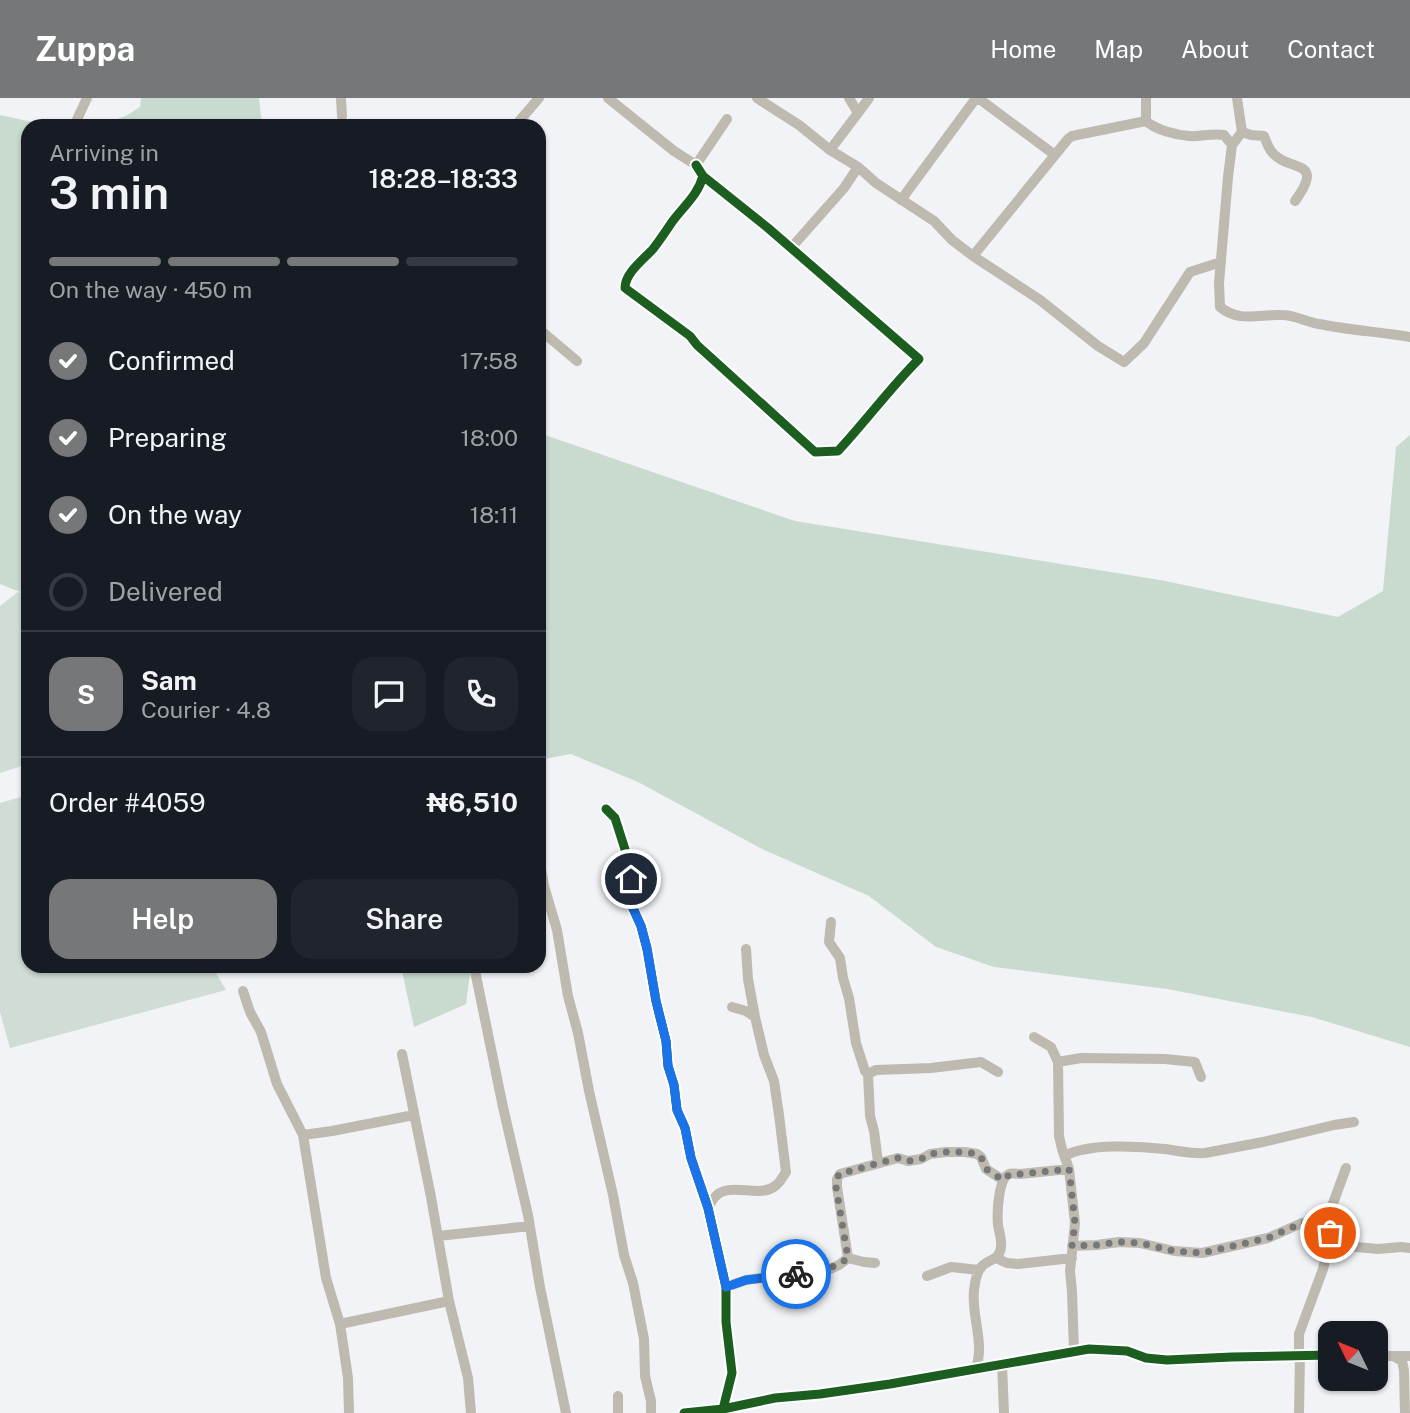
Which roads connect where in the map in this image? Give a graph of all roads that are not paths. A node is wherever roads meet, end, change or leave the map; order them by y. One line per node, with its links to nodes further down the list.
1 (87, 98): 13 (street)
2 (341, 98): 12 (street)
3 (539, 98): 14 (street)
4 (608, 98): 23 (street)
5 (757, 98): 17 (street)
6 (849, 98): 11 (street)
7 (869, 98): 11 (street)
8 (977, 98): 22 (street); 26 (street)
9 (1146, 98): 16 (street)
10 (1237, 98): 19 (street)
11 (858, 113): 21 (street)
12 (342, 116)
13 (77, 119)
14 (521, 119)
15 (727, 119): 23 (street)
16 (1146, 121): 20 (street); 22 (street)
17 (799, 125): 18 (street); 21 (street)
18 (783, 128)
19 (1242, 132): 20 (street); 27 (street)
20 (1232, 145): 30 (street)
21 (830, 150): 24 (street)
22 (1055, 155): 29 (street)
23 (696, 164): 25 (street)
24 (858, 167): 26 (street); 28 (street)
25 (703, 176): 28 (street); 28 (street)
26 (901, 200): 29 (street)
27 (1295, 201)
28 (792, 248)
29 (973, 256): 30 (street)
30 (1221, 262): 32 (street)
31 (546, 335): 33 (street)
32 (1410, 337)
33 (577, 361)
34 (606, 808): 56 (street)
35 (546, 893): 85 (street)
36 (831, 922): 46 (street)
37 (746, 949): 41 (street)
38 (475, 973): 58 (street)
39 (243, 991): 50 (street)
40 (732, 1007): 41 (street)
41 (755, 1017): 56 (street)
42 (1034, 1037): 44 (street)
43 (402, 1054): 48 (street)
44 (1058, 1062): 47 (street); 51 (street)
45 (998, 1072): 46 (street)
46 (868, 1074): 52 (street)
47 (1201, 1077)
48 (414, 1115): 50 (street); 59 (street)
49 (1354, 1122): 51 (street)
50 (303, 1135): 71 (street)
51 (1065, 1156): 54 (street)
52 (878, 1162): 55 (street); 63 (street)
53 (1346, 1168): 57 (street)
54 (1069, 1169): 55 (street); 60 (street)
55 (1003, 1180): 64 (street)
56 (708, 1208): 69 (street)
57 (1331, 1222): 60 (street); 62 (street)
58 (530, 1226): 59 (street); 83 (street)
59 (438, 1236): 70 (street)
60 (1072, 1246): 65 (street)
61 (1408, 1246): 62 (street)
62 (1328, 1248): 74 (street)
63 (848, 1258): 66 (street); 69 (street)
64 (996, 1258): 65 (street); 67 (street)
65 (1072, 1258): 72 (street)
66 (875, 1263)
67 (979, 1270): 68 (street); 78 (street)
68 (927, 1276)
69 (726, 1287): 80 (street)
70 (449, 1301): 71 (street); 82 (street)
71 (340, 1324): 81 (street)
72 (1074, 1351): 74 (street); 77 (street)
73 (1318, 1355): 74 (street)
74 (1300, 1356): 88 (street)
75 (1388, 1356): 76 (street)
76 (1408, 1362): 89 (street)
77 (1002, 1364): 78 (street); 87 (street)
78 (975, 1370): 80 (street)
79 (618, 1396): 84 (street)
80 (723, 1409): 86 (street)
81 (349, 1413)
82 (471, 1413)
83 (566, 1413)
84 (618, 1413)
85 (651, 1413)
86 (684, 1413)
87 (1004, 1413)
88 (1299, 1413)
89 (1405, 1413)

